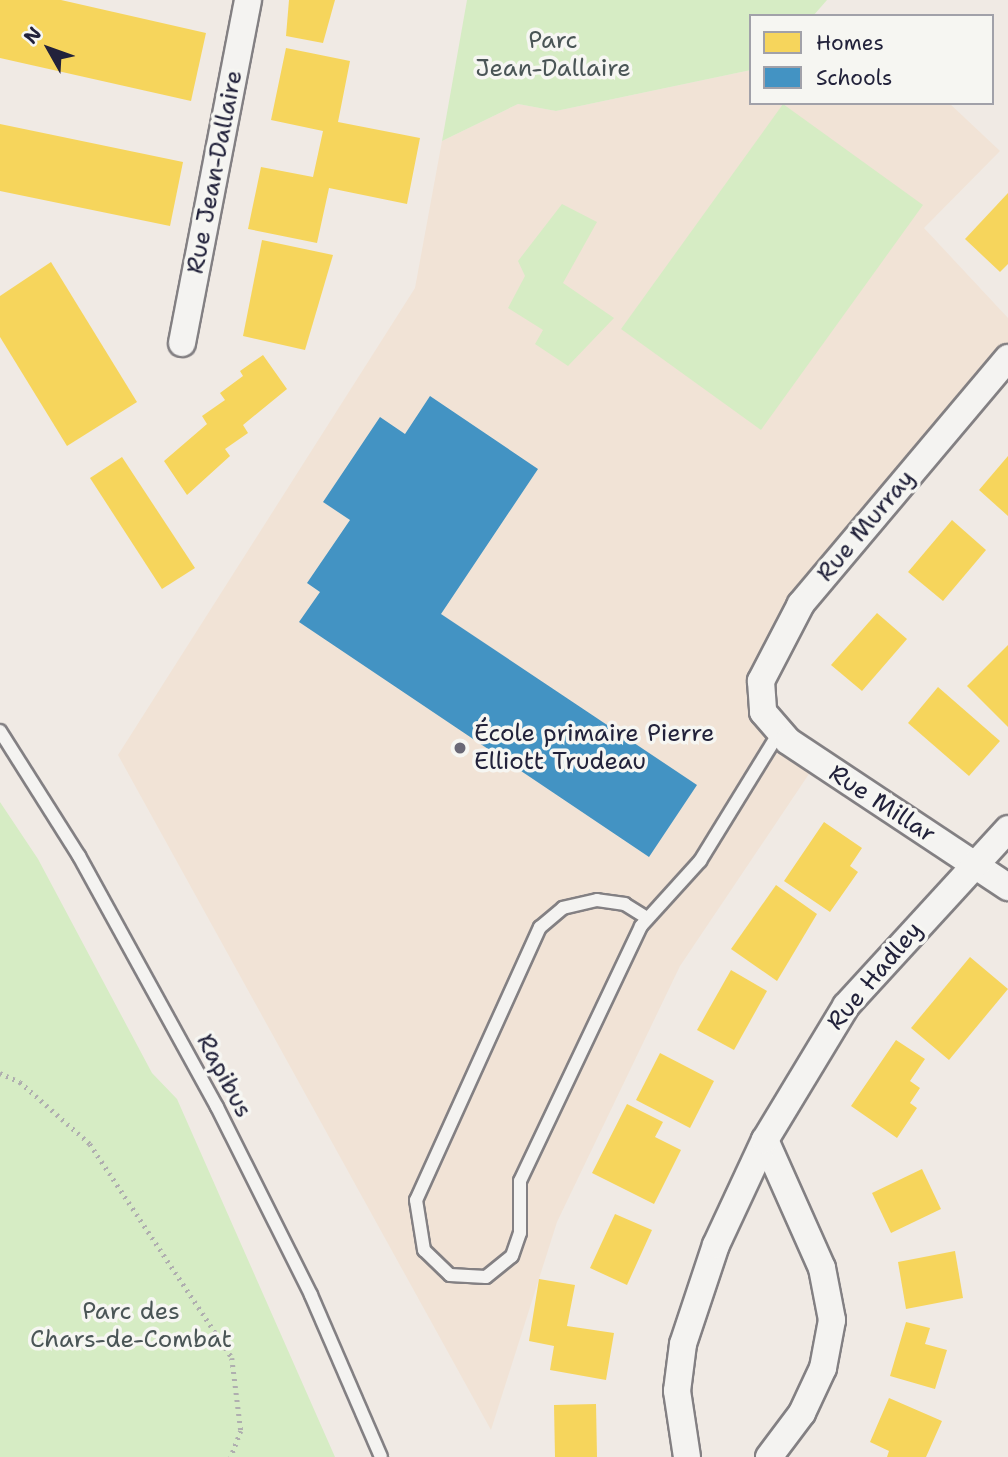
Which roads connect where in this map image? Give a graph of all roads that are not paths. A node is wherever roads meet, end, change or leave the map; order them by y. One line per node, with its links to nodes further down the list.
1 (248, 0): 2 (street, Rue Jean-Dallaire)
2 (183, 343)
3 (1008, 358): 4 (street, Rue Murray)
4 (771, 721): 7 (street, Rue Millar); 9 (lane)
5 (0, 731): 11 (lane, Rapibus)
6 (1008, 829): 7 (street, Rue Hadley)
7 (972, 864): 8 (street, Rue Millar); 10 (street, Rue Hadley)
8 (1008, 887)
9 (647, 918): 9 (lane)
10 (765, 1140): 12 (street, Rue Hadley); 13 (street)
11 (381, 1457)
12 (687, 1457)
13 (769, 1457)

